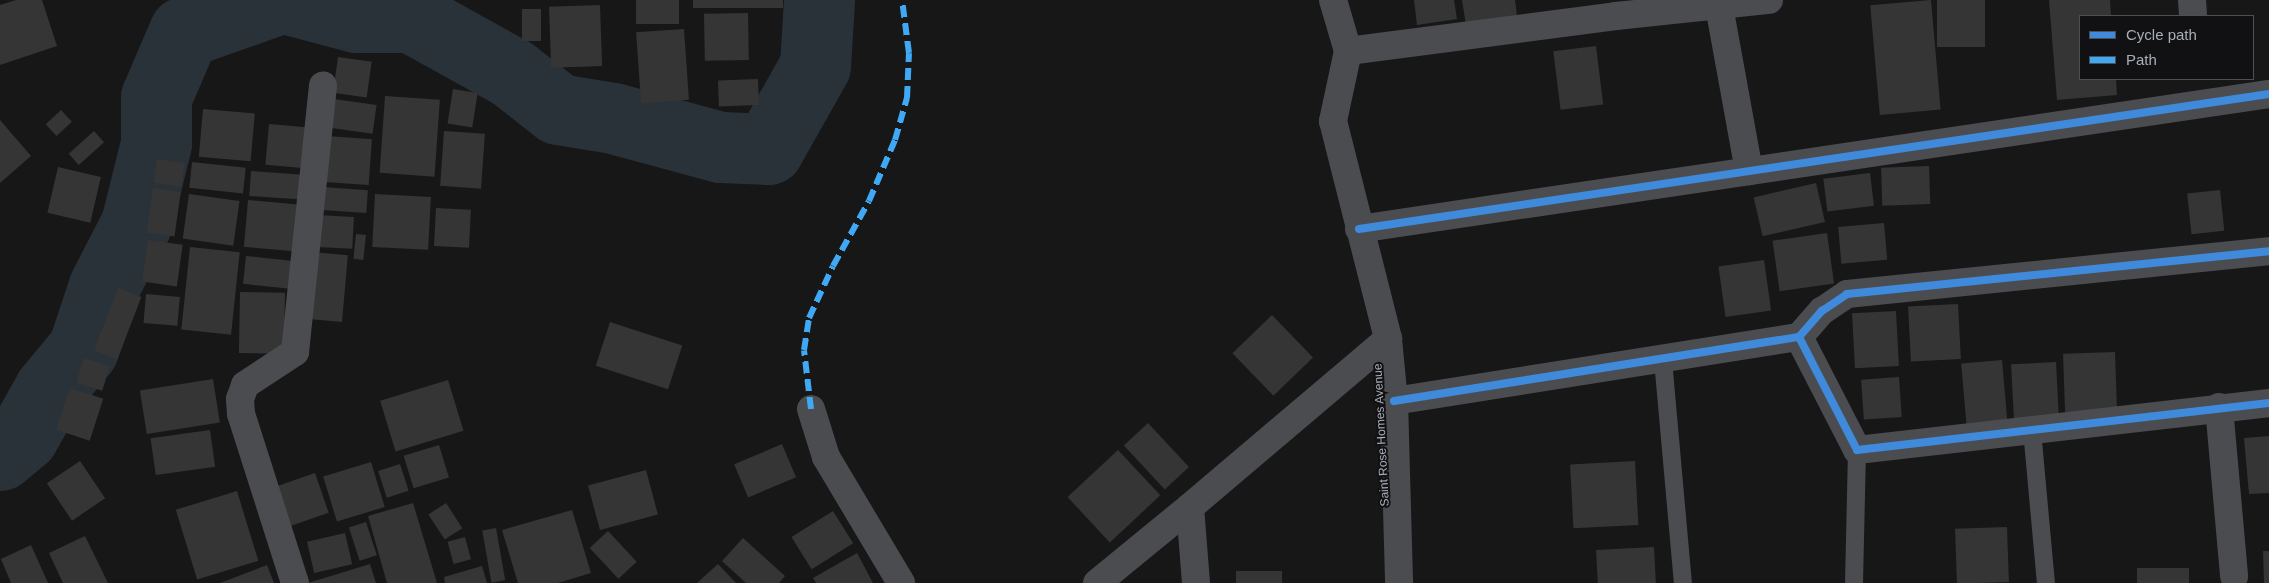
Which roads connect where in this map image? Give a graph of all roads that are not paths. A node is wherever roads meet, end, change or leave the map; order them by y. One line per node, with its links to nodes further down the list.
1 (1333, 0): 7 (street, Saint Rose Homes Avenue)
2 (1769, 0): 4 (street)
3 (2192, 0): 6 (street)
4 (1718, 6): 5 (street); 11 (street)
5 (1614, 8): 7 (street)
6 (2193, 15)
7 (1348, 51): 12 (street, Saint Rose Homes Avenue)
8 (323, 85): 25 (street)
9 (2200, 91): 10 (street); 11 (street)
10 (2269, 94)
11 (1749, 171): 12 (street)
12 (1359, 229): 15 (street, Saint Rose Homes Avenue)
13 (2269, 251): 14 (street)
14 (1799, 337): 16 (street); 22 (street)
15 (1388, 339): 17 (street, Saint Rose Homes Avenue); 23 (street)
16 (1663, 360): 17 (street); 30 (lane)
17 (1394, 401): 29 (street, Saint Rose Homes Avenue)
18 (2269, 403): 19 (street)
19 (2219, 407): 21 (street); 24 (street)
20 (811, 409): 26 (street)
21 (2032, 430): 22 (street); 32 (lane)
22 (1858, 450): 31 (lane)
23 (1190, 507): 27 (street); 28 (street)
24 (2234, 576)
25 (295, 583)
26 (901, 583)
27 (1097, 583)
28 (1196, 583)
29 (1399, 583)
30 (1683, 583)
31 (1854, 583)
32 (2046, 583)

